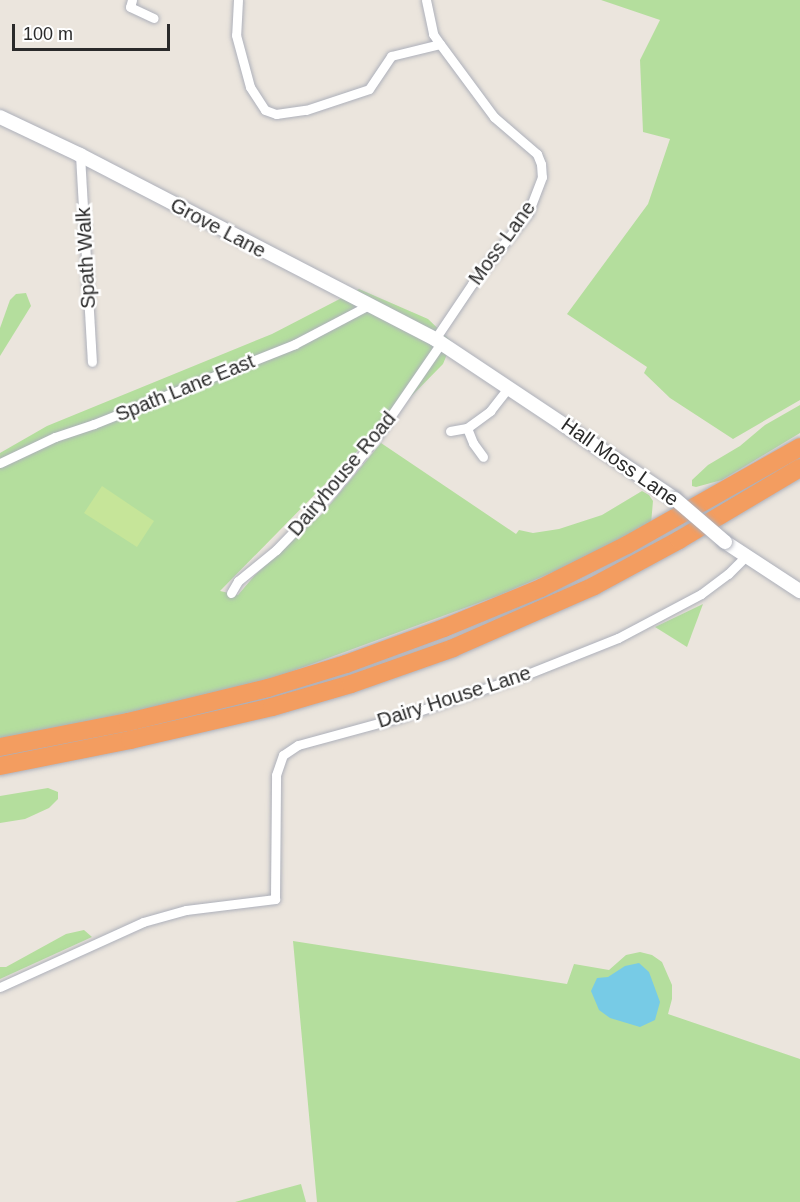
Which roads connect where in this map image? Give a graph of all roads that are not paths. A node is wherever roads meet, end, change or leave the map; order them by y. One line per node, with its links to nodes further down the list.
1 (132, 0): 4 (street)
2 (238, 0): 5 (street)
3 (426, 0): 5 (street, Moss Lane)
4 (154, 18)
5 (440, 44): 9 (street, Moss Lane)
6 (0, 117): 7 (street, Grove Lane)
7 (80, 155): 8 (street, Grove Lane); 10 (street, Spath Walk)
8 (367, 306): 9 (street, Grove Lane); 16 (street, Spath Lane East)
9 (438, 341): 11 (street, Hall Moss Lane); 20 (street, Dairyhouse Road)
10 (92, 362)
11 (508, 388): 12 (street); 18 (street, Hall Moss Lane, bridge)
12 (467, 428): 13 (street); 15 (street)
13 (450, 431)
14 (800, 447): 21 (highway)
15 (483, 457)
16 (0, 464)
17 (800, 468): 22 (highway)
18 (745, 557): 19 (street, Hall Moss Lane); 23 (street, Dairy House Lane)
19 (800, 591)
20 (231, 593)
21 (0, 747)
22 (0, 766)
23 (0, 987)

